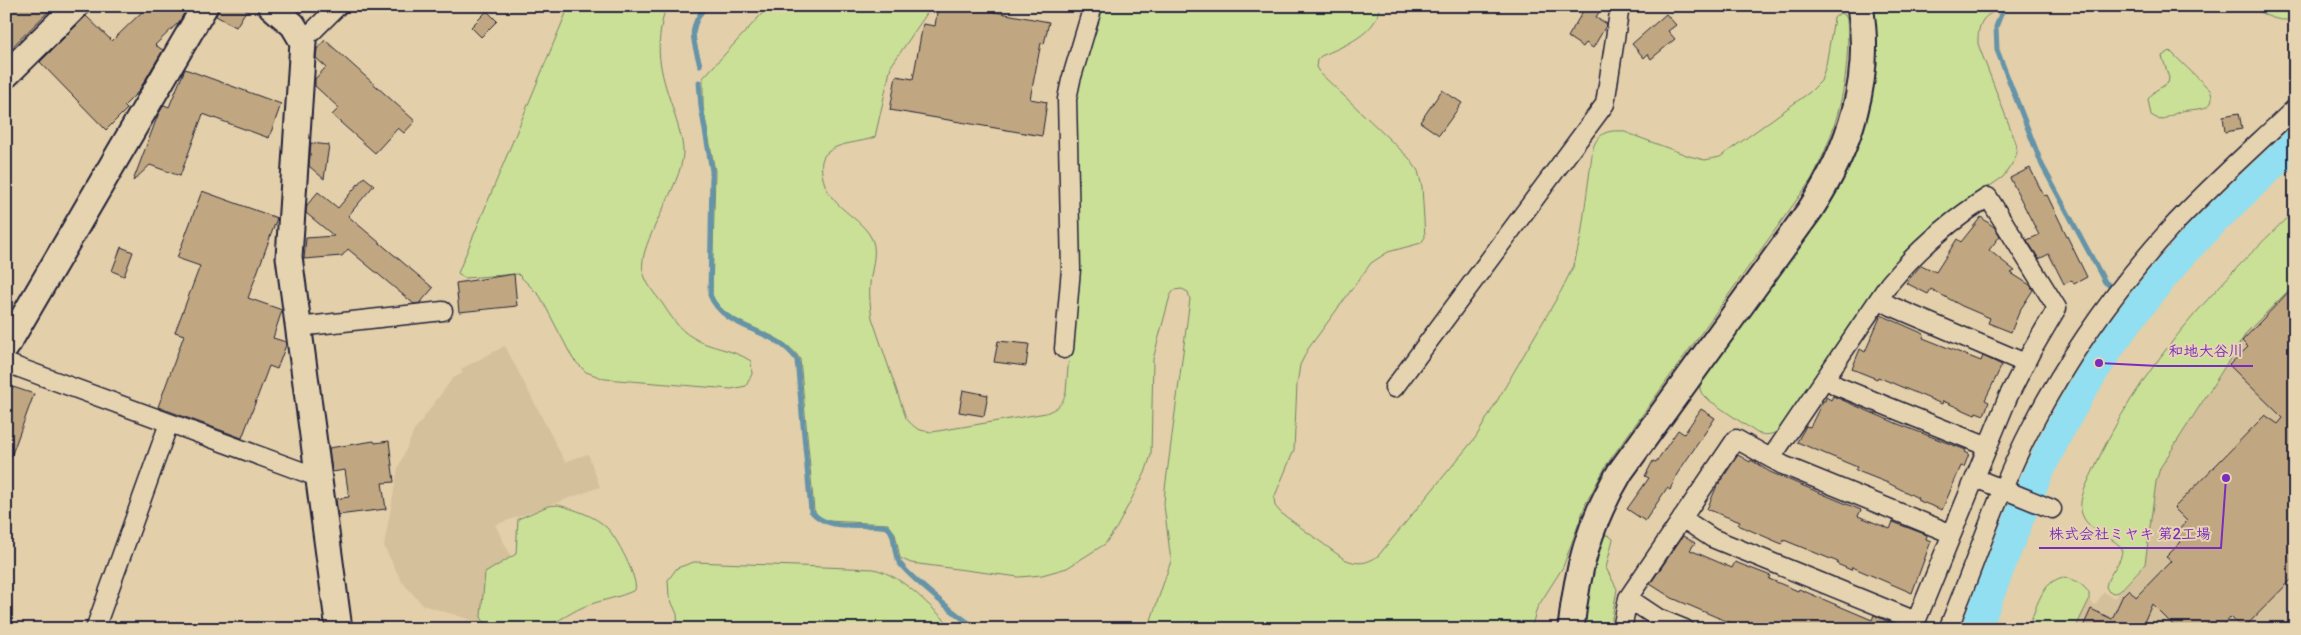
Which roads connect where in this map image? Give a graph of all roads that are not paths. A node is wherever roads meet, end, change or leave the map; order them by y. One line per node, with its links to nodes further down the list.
1 (76, 6): 9 (street)
2 (205, 6): 14 (street)
3 (271, 6): 8 (street)
4 (338, 6): 8 (street)
5 (1093, 6): 15 (street)
6 (1620, 6): 19 (street)
7 (1860, 6): 33 (street)
8 (301, 37): 13 (street)
9 (6, 75)
10 (2295, 108): 25 (street)
11 (1879, 299): 17 (street); 17 (street); 18 (street)
12 (443, 311): 13 (street)
13 (298, 327): 23 (street)
14 (6, 348)
15 (1064, 349)
16 (6, 363): 20 (street)
17 (2025, 363): 21 (street)
18 (1825, 378): 21 (street); 22 (street)
19 (1394, 388)
20 (169, 423): 23 (street); 31 (street)
21 (1988, 447): 24 (street)
22 (1771, 458): 27 (street); 28 (street)
23 (318, 473): 32 (street)
24 (1975, 478): 25 (street); 28 (street)
25 (2005, 490): 26 (street); 36 (street)
26 (2050, 508)
27 (1682, 518): 29 (street); 30 (street)
28 (1952, 534): 30 (street)
29 (1628, 598): 34 (street); 35 (street)
30 (1914, 625)
31 (95, 629)
32 (339, 629)
33 (1571, 629)
34 (1622, 629)
35 (1685, 629)
36 (1948, 629)

